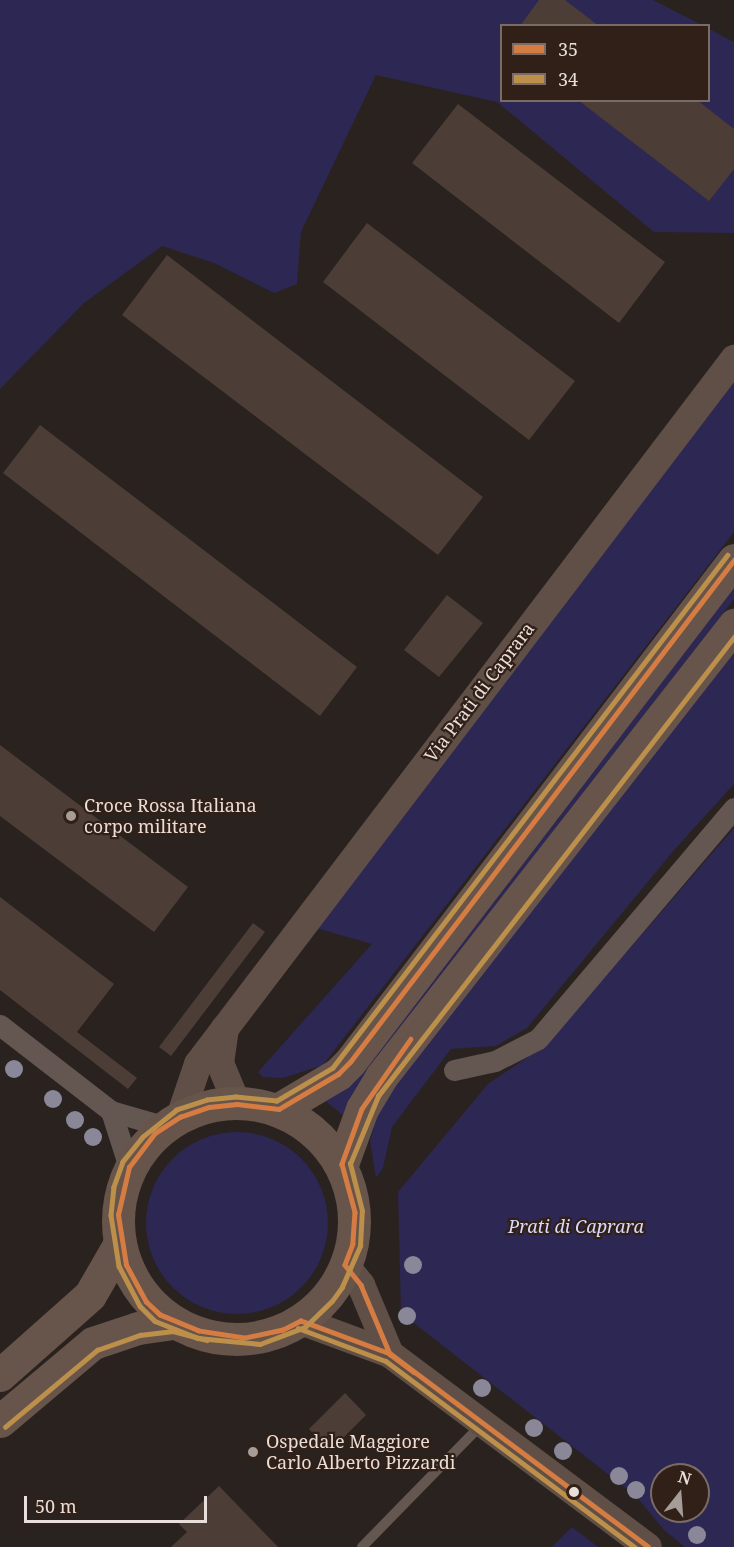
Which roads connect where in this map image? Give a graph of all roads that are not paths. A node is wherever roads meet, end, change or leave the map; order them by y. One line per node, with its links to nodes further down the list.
1 (734, 359): 6 (street, Via Prati di Caprara)
2 (734, 560): 9 (main road)
3 (734, 626): 12 (main road)
4 (734, 808): 7 (street)
5 (0, 1026): 10 (street)
6 (226, 1026): 8 (street, Via Prati di Caprara); 11 (street, Via Prati di Caprara)
7 (454, 1070)
8 (237, 1104): 9 (main road); 11 (main road)
9 (279, 1109): 12 (main road)
10 (111, 1111): 11 (street); 13 (street)
11 (173, 1122): 13 (main road)
12 (342, 1164): 15 (main road)
13 (129, 1167): 14 (main road)
14 (120, 1244): 17 (main road); 19 (main road)
15 (345, 1265): 16 (main road); 18 (street)
16 (301, 1321): 17 (main road); 18 (street)
17 (174, 1323): 20 (main road)
18 (390, 1354): 21 (street)
19 (0, 1375)
20 (0, 1421)
21 (483, 1423): 22 (lane); 23 (street)
22 (362, 1547)
23 (648, 1547)

